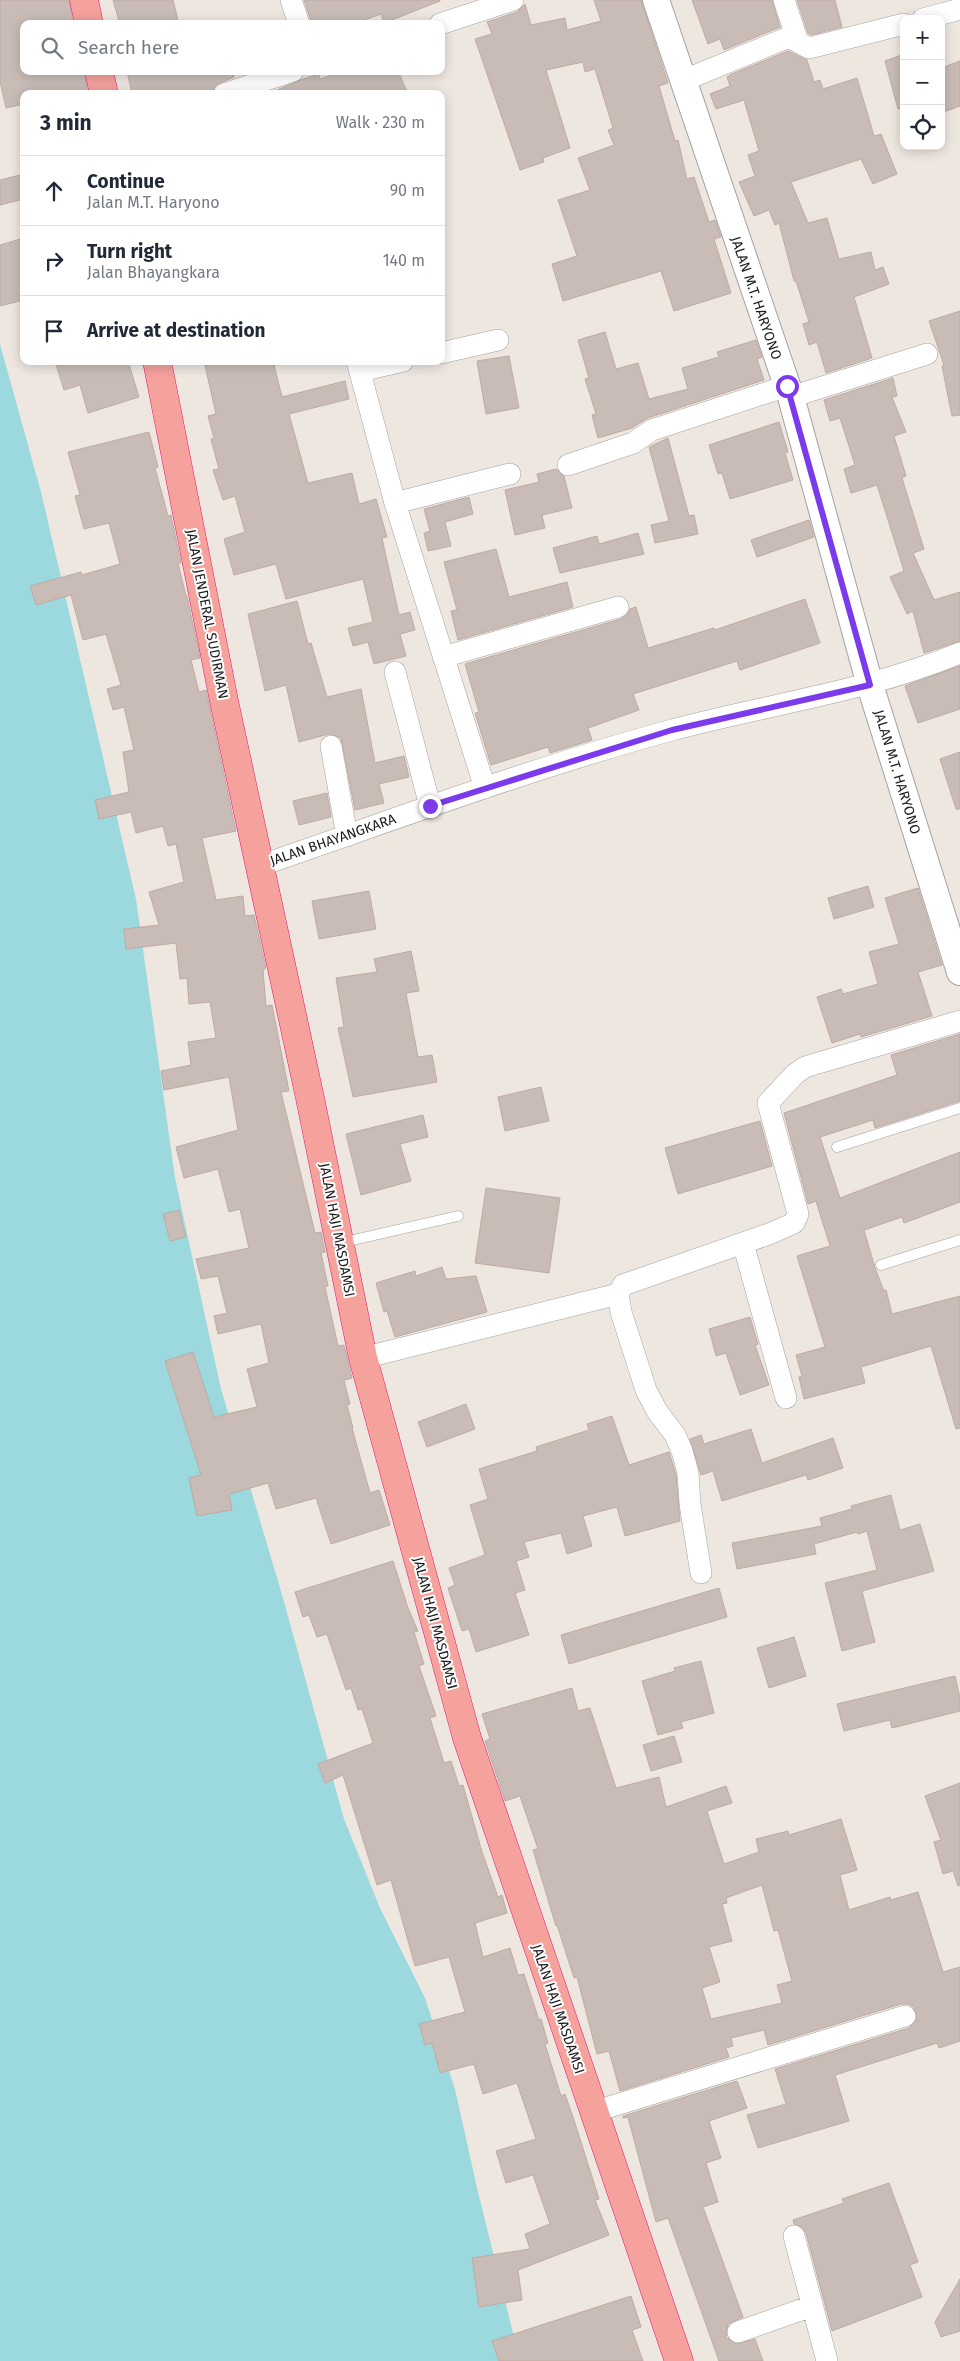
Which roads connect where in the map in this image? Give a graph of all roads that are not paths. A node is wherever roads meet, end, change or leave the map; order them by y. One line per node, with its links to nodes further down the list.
1 (84, 0): 8 (highway)
2 (291, 0): 9 (street)
3 (513, 0): 10 (street)
4 (656, 0): 15 (street, JALAN M.T. HARYONO)
5 (784, 0): 12 (street)
6 (960, 9): 7 (street)
7 (938, 15)
8 (88, 20)
9 (298, 20)
10 (445, 22)
11 (900, 25): 12 (street)
12 (798, 42): 15 (street)
13 (100, 75): 16 (highway)
14 (281, 75): 17 (street)
15 (682, 80): 23 (street, JALAN M.T. HARYONO)
16 (103, 90)
17 (236, 90)
18 (498, 340): 19 (street)
19 (445, 352)
20 (927, 354): 23 (street)
21 (158, 365): 36 (highway, JALAN JENDERAL SUDIRMAN)
22 (358, 366): 26 (street)
23 (789, 392): 24 (street); 31 (street, JALAN M.T. HARYONO)
24 (568, 465)
25 (510, 474): 26 (street)
26 (395, 503): 29 (street)
27 (618, 607): 29 (street)
28 (960, 653): 31 (street, JALAN BHAYANGKARA)
29 (443, 657): 33 (street)
30 (395, 672): 34 (street)
31 (870, 685): 33 (street, JALAN BHAYANGKARA); 37 (street, JALAN M.T. HARYONO)
32 (331, 746): 35 (street)
33 (484, 788): 34 (street, JALAN BHAYANGKARA)
34 (430, 806): 35 (street, JALAN BHAYANGKARA)
35 (347, 836): 36 (street, JALAN BHAYANGKARA)
36 (259, 866): 43 (highway, JALAN HAJI MASDAMSI)
37 (960, 970)
38 (960, 1021): 44 (street)
39 (960, 1108): 40 (lane)
40 (837, 1147)
41 (458, 1216): 43 (lane)
42 (960, 1240): 45 (lane)
43 (339, 1243): 47 (highway, JALAN HAJI MASDAMSI)
44 (743, 1243): 46 (street); 48 (street)
45 (881, 1265)
46 (618, 1294): 47 (street); 49 (street)
47 (363, 1358): 51 (highway, JALAN HAJI MASDAMSI)
48 (786, 1398)
49 (701, 1573)
50 (904, 2016): 51 (street)
51 (593, 2112): 55 (highway, JALAN HAJI MASDAMSI)
52 (794, 2236): 53 (street)
53 (812, 2306): 54 (street); 56 (street)
54 (738, 2332)
55 (678, 2361)
56 (827, 2361)

